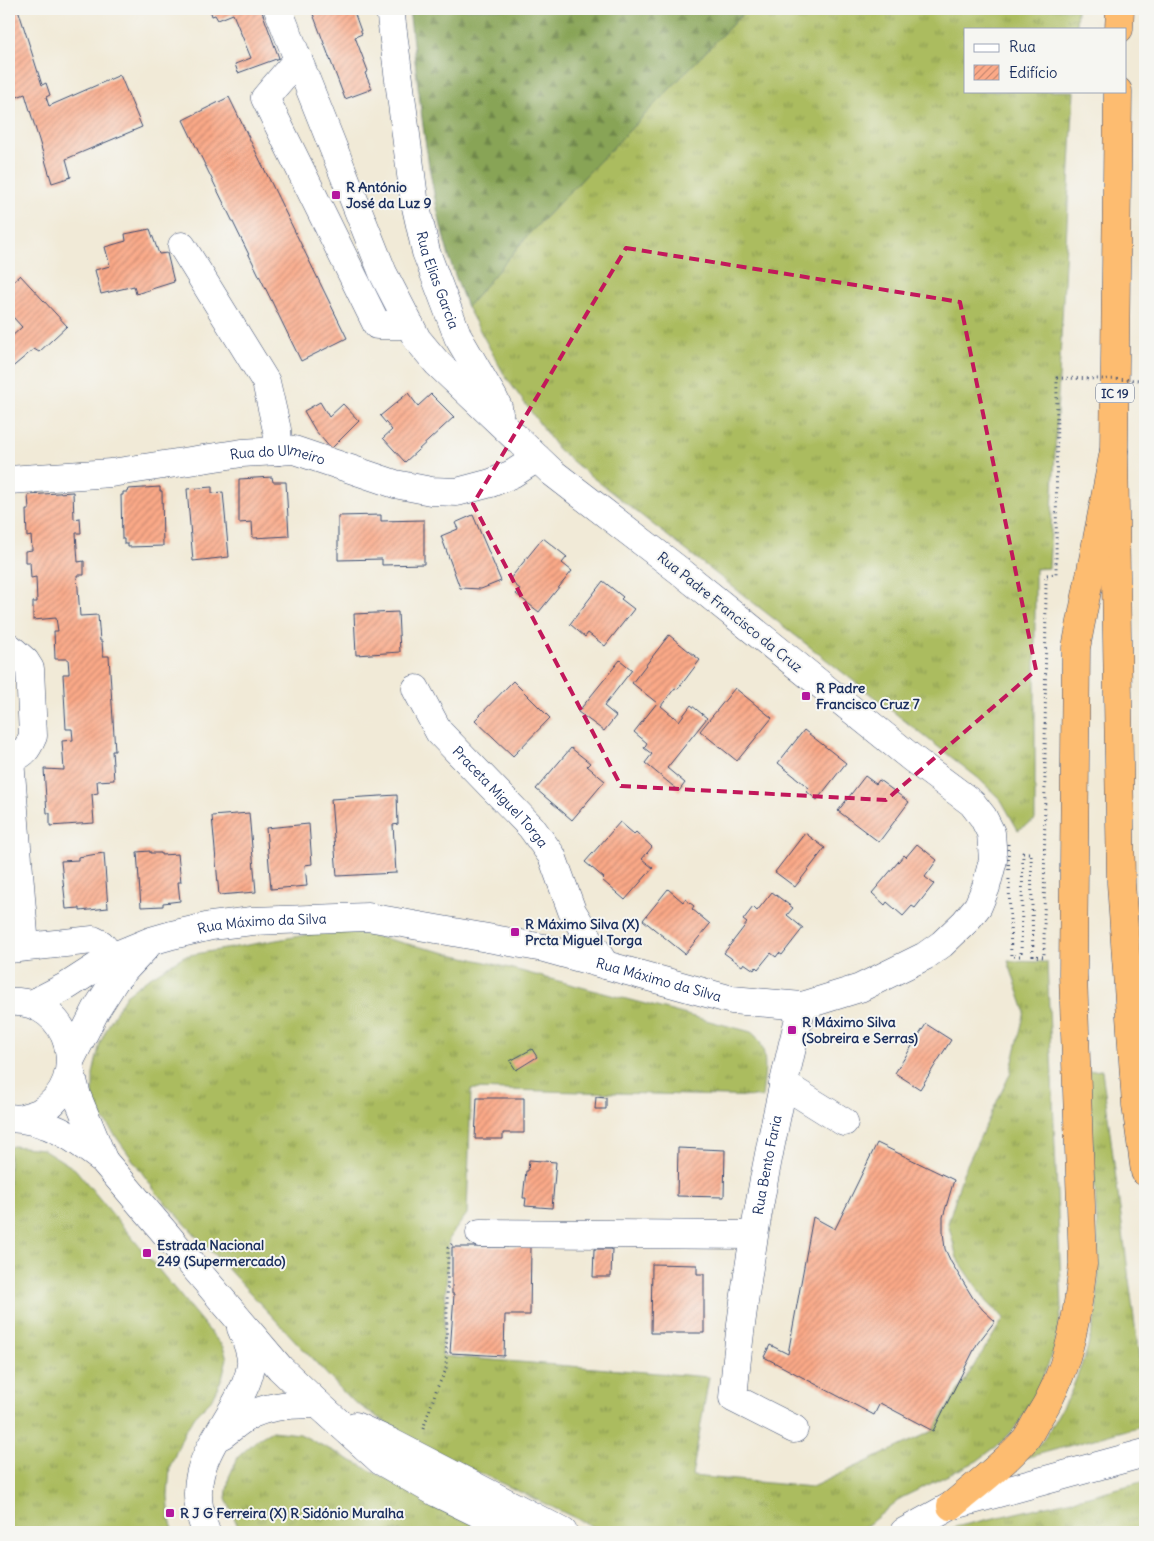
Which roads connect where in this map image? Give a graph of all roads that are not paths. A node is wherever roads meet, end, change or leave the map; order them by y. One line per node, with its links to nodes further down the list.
1 (278, 9): 5 (street, Rua Padre Francisco da Cruz)
2 (390, 9): 9 (street, Rua Elias Garcia)
3 (1120, 9): 4 (highway)
4 (1119, 28)
5 (298, 59): 8 (street, Rua Padre Francisco da Cruz); 8 (street)
6 (1118, 92): 11 (highway, IC 19)
7 (182, 246): 10 (street)
8 (410, 326): 9 (street, Rua Padre Francisco da Cruz)
9 (500, 423): 12 (street, Rua Padre Francisco da Cruz)
10 (279, 451): 12 (street, Rua do Ulmeiro); 13 (street, Rua do Ulmeiro)
11 (1114, 451): 31 (highway, IC 19); 39 (highway)
12 (545, 466): 17 (street, Rua Padre Francisco da Cruz)
13 (9, 480)
14 (9, 647): 16 (street)
15 (416, 689): 18 (street, Praceta Miguel Torga)
16 (10, 760): 20 (street)
17 (1000, 839): 25 (street, Rua Máximo da Silva)
18 (572, 912): 21 (street); 23 (street, Praceta Miguel Torga)
19 (152, 941): 21 (street, Rua Máximo da Silva); 22 (street, Rua Máximo da Silva); 26 (street)
20 (17, 948): 22 (street)
21 (544, 948): 23 (street, Rua Máximo da Silva)
22 (112, 957): 24 (street, Rua Máximo da Silva)
23 (605, 965): 25 (street, Rua Máximo da Silva)
24 (20, 1003): 26 (street)
25 (802, 1006): 27 (street, Rua Bento Faria)
26 (70, 1064): 28 (street); 30 (street)
27 (783, 1084): 29 (street); 33 (street, Rua Bento Faria)
28 (15, 1118): 30 (street)
29 (844, 1122)
30 (103, 1160): 34 (street)
31 (1145, 1172)
32 (480, 1233): 33 (street)
33 (753, 1234): 36 (street, Rua Bento Faria)
34 (234, 1316): 35 (street); 37 (street)
35 (324, 1409): 37 (street); 41 (street); 42 (street)
36 (794, 1429)
37 (214, 1441): 40 (street)
38 (1145, 1454): 39 (street)
39 (951, 1506): 43 (street)
40 (206, 1532)
41 (516, 1532)
42 (563, 1532)
43 (904, 1532)

